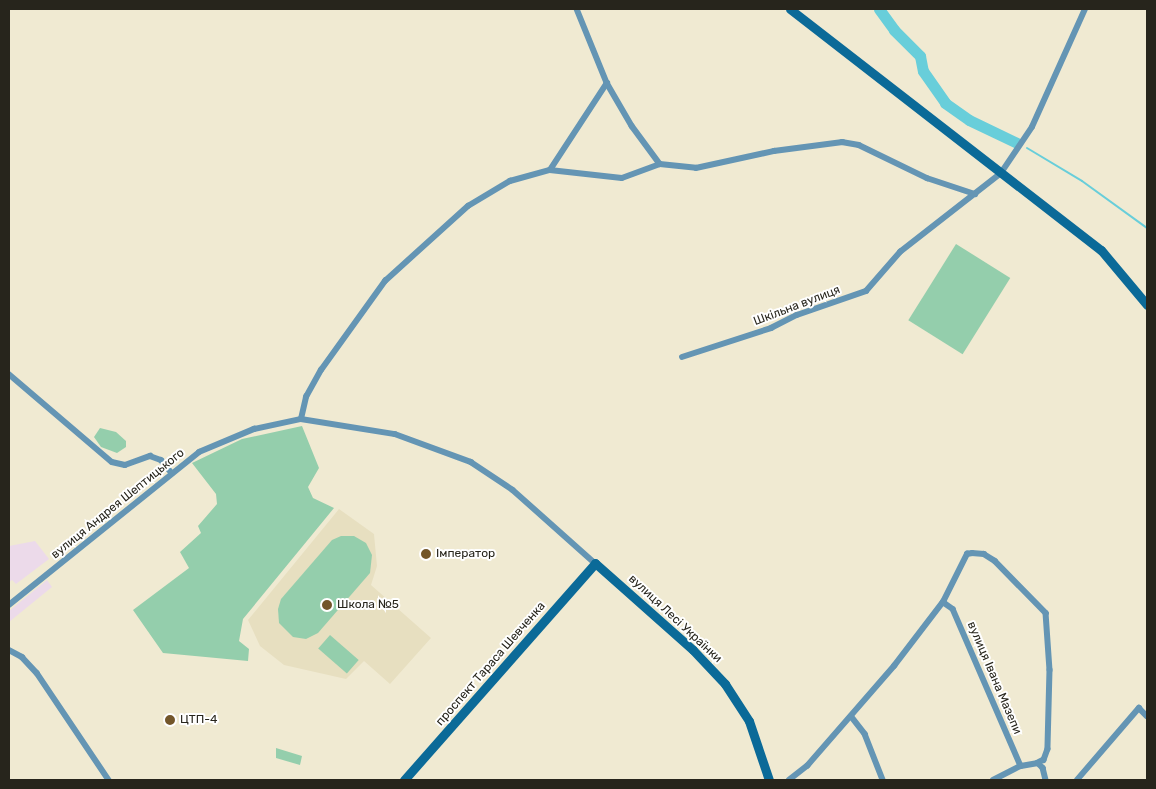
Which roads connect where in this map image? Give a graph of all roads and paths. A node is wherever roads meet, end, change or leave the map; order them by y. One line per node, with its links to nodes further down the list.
1 (577, 9): 4 (street)
2 (790, 9): 7 (street)
3 (1085, 9): 7 (street, Шкільна вулиця)
4 (607, 83): 5 (street); 6 (street)
5 (660, 164): 6 (street); 8 (street)
6 (550, 170): 12 (street)
7 (1001, 173): 8 (street, Шкільна вулиця); 9 (street)
8 (975, 194): 10 (street, Шкільна вулиця)
9 (1147, 305)
10 (682, 357)
11 (9, 374): 13 (street)
12 (301, 419): 13 (street, вулиця Андрея Шептицького); 14 (street, вулиця Андрея Шептицького)
13 (172, 473): 16 (street, вулиця Андрея Шептицького)
14 (595, 562): 23 (street, проспект Тараса Шевченка); 24 (street, вулиця Лесі Українки)
15 (943, 602): 18 (street); 20 (street); 21 (street, вулиця Івана Мазепи)
16 (9, 605)
17 (9, 650): 22 (street)
18 (851, 716): 25 (street); 26 (street)
19 (1147, 716): 29 (street)
20 (1038, 763): 21 (street); 28 (street)
21 (1021, 766): 27 (street)
22 (108, 780)
23 (404, 780)
24 (768, 780)
25 (789, 780)
26 (882, 780)
27 (993, 780)
28 (1046, 780)
29 (1077, 780)

